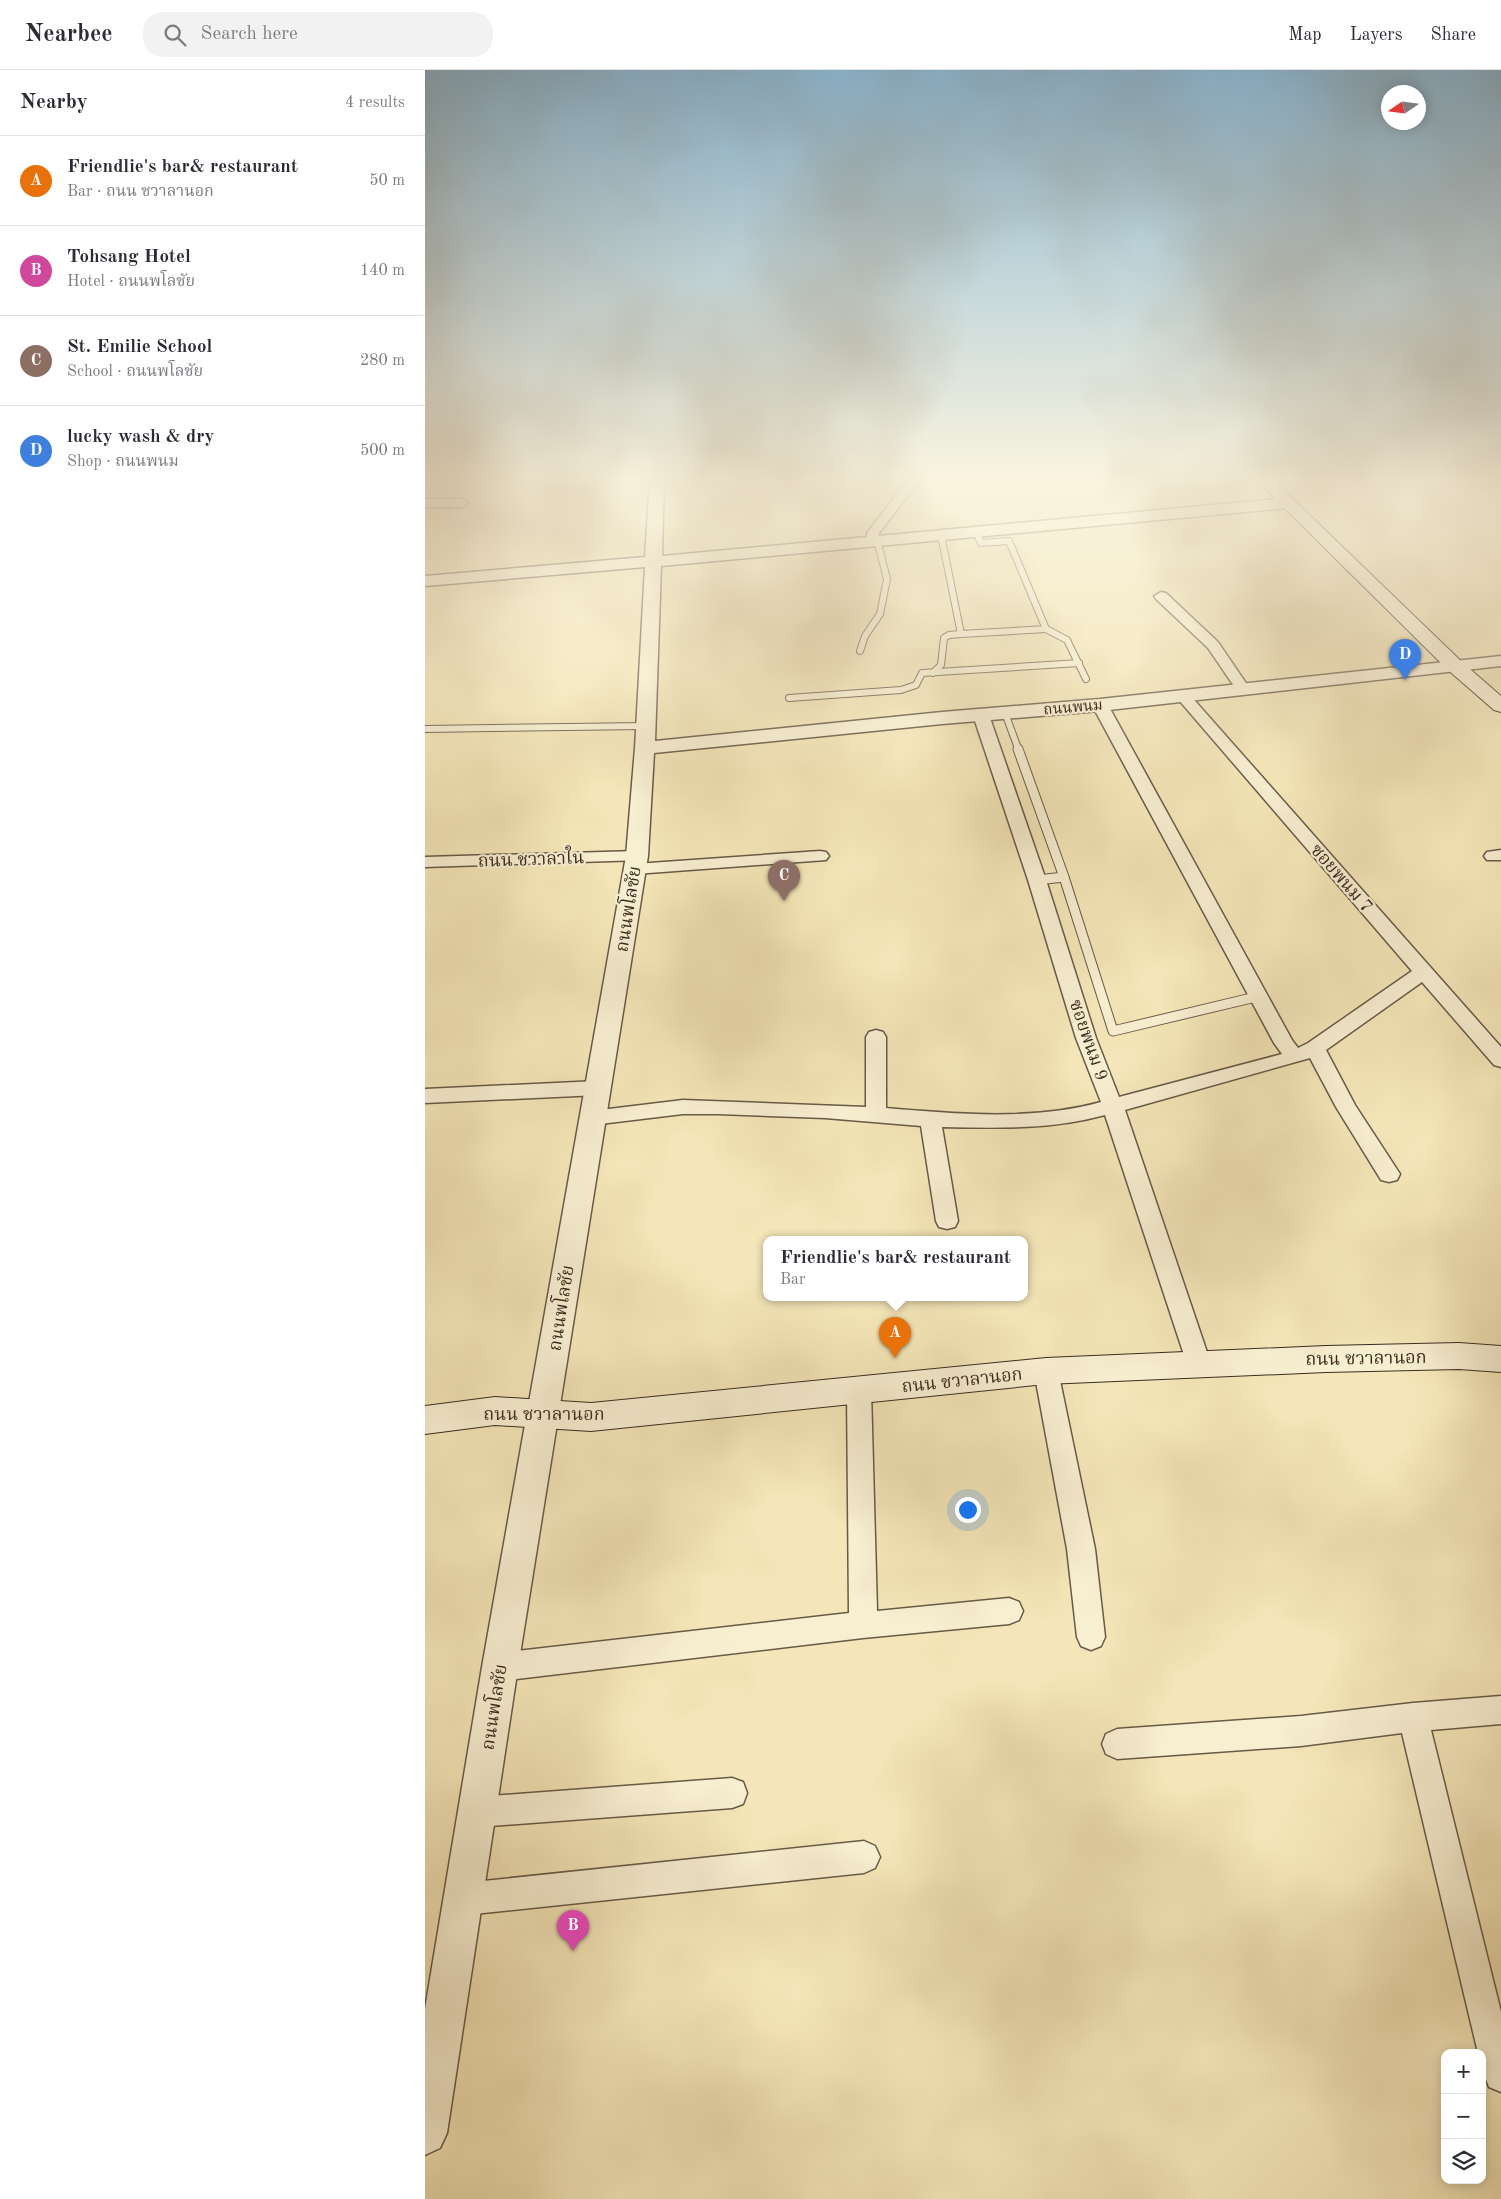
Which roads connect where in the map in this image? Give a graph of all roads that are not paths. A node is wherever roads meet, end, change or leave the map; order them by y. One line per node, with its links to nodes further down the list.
1 (455, 578): 7 (street)
2 (652, 578): 25 (street, ถนนพโลชัย)
3 (887, 578): 11 (lane)
4 (950, 578): 10 (lane)
5 (1025, 578): 9 (lane)
6 (1365, 578): 14 (main road)
7 (425, 581)
8 (1161, 596): 17 (street)
9 (1046, 629): 10 (lane); 13 (lane)
10 (961, 634): 15 (lane)
11 (860, 651)
12 (1501, 661): 14 (street, ถนนพนม)
13 (1079, 664): 15 (lane); 16 (lane)
14 (1455, 666): 17 (street, ถนนพนม); 21 (main road)
15 (933, 673): 19 (lane)
16 (1086, 679)
17 (1243, 689): 18 (street, ถนนพนม)
18 (1183, 696): 20 (street, ถนนพนม); 31 (street, ซอยพนม 7)
19 (789, 698)
20 (1100, 705): 22 (street, ถนนพนม); 32 (street)
21 (1501, 706)
22 (1005, 713): 23 (street, ถนนพนม); 29 (lane)
23 (981, 715): 25 (street, ถนนพนม); 30 (street, ซอยพนม 9)
24 (425, 729): 25 (lane)
25 (645, 737): 28 (street, ถนนพโลชัย)
26 (820, 856): 28 (street, ถนน ชวาลาใน)
27 (425, 862): 28 (street, ถนน ชวาลาใน)
28 (636, 863): 37 (street, ถนนพโลชัย)
29 (1064, 877): 30 (lane); 32 (lane)
30 (1037, 880): 39 (street, ซอยพนม 9)
31 (1423, 972): 34 (street); 36 (street, ซอยพนม 7)
32 (1260, 996): 35 (street)
33 (877, 1037): 40 (street)
34 (1315, 1048): 35 (street); 43 (street)
35 (1295, 1056): 39 (street)
36 (1501, 1060)
37 (598, 1088): 38 (street); 41 (street, ถนนพโลชัย)
38 (425, 1096)
39 (1113, 1107): 42 (street); 46 (street, ซอยพนม 9)
40 (877, 1116): 41 (street); 42 (street)
41 (592, 1118): 49 (street, ถนนพโลชัย)
42 (930, 1119): 44 (street)
43 (1389, 1174)
44 (947, 1221)
45 (1501, 1359): 46 (main road, ถนน ชวาลานอก)
46 (1199, 1364): 47 (main road, ถนน ชวาลานอก)
47 (1045, 1372): 48 (main road, ถนน ชวาลานอก); 53 (street)
48 (859, 1390): 49 (main road, ถนน ชวาลานอก); 52 (street)
49 (544, 1415): 50 (main road, ถนน ชวาลานอก); 54 (street, ถนนพโลชัย)
50 (425, 1420)
51 (1009, 1611): 52 (street)
52 (863, 1625): 54 (street)
53 (1091, 1637)
54 (500, 1667): 59 (street, ถนนพโลชัย)
55 (1501, 1710): 56 (street)
56 (1413, 1717): 57 (street); 62 (street)
57 (1117, 1744)
58 (732, 1793): 59 (street)
59 (478, 1812): 61 (street, ถนนพโลชัย)
60 (864, 1857): 61 (street)
61 (464, 1899): 63 (street, ถนนพโลชัย)
62 (1501, 2075)
63 (425, 2133)

